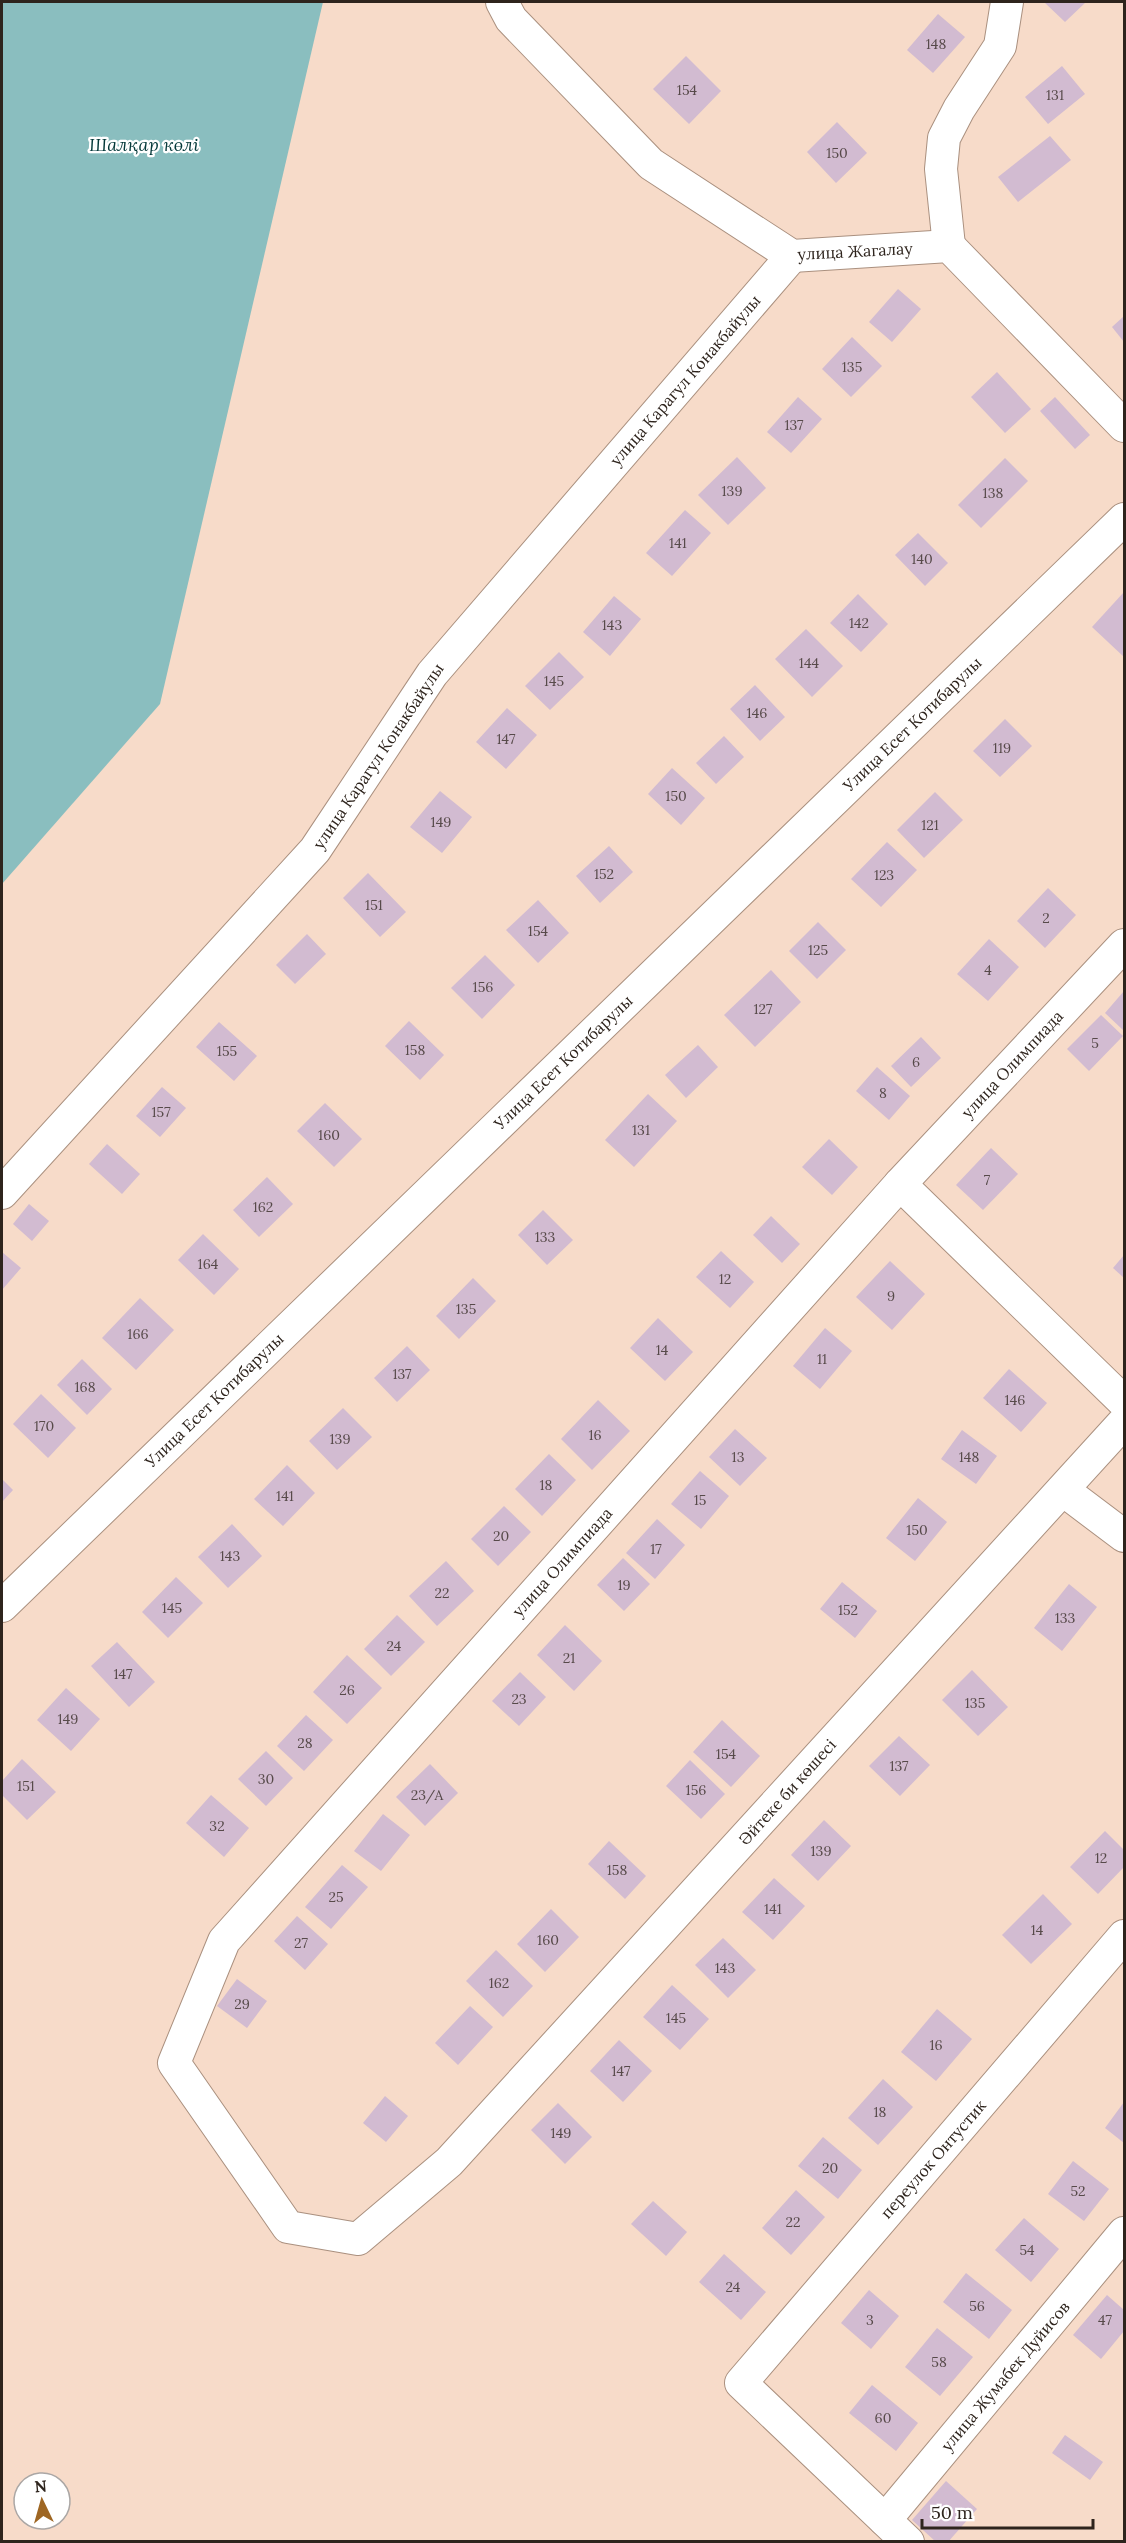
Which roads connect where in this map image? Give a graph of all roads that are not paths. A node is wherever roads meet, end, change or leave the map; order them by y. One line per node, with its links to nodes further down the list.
1 (502, 2): 4 (street, улица Жагалау)
2 (1007, 2): 3 (street)
3 (949, 246): 4 (street, улица Жагалау); 5 (street)
4 (792, 256): 9 (street, улица Карагул Конакбайулы)
5 (1125, 426)
6 (1125, 519): 14 (street, Улица Есет Котибарулы)
7 (1125, 945): 8 (street, улица Олимпиада)
8 (900, 1184): 10 (street); 16 (street, улица Олимпиада)
9 (2, 1193)
10 (1125, 1402)
11 (1125, 1422): 12 (street, Әйтеке би көшесі)
12 (1063, 1490): 13 (street); 16 (street, Әйтеке би көшесі)
13 (1125, 1536)
14 (2, 1606)
15 (1125, 1936): 18 (street, переулок Онтустик)
16 (448, 2162)
17 (1125, 2233): 18 (street, улица Жумабек Дуйисов)
18 (885, 2520): 19 (street)
19 (908, 2541)

